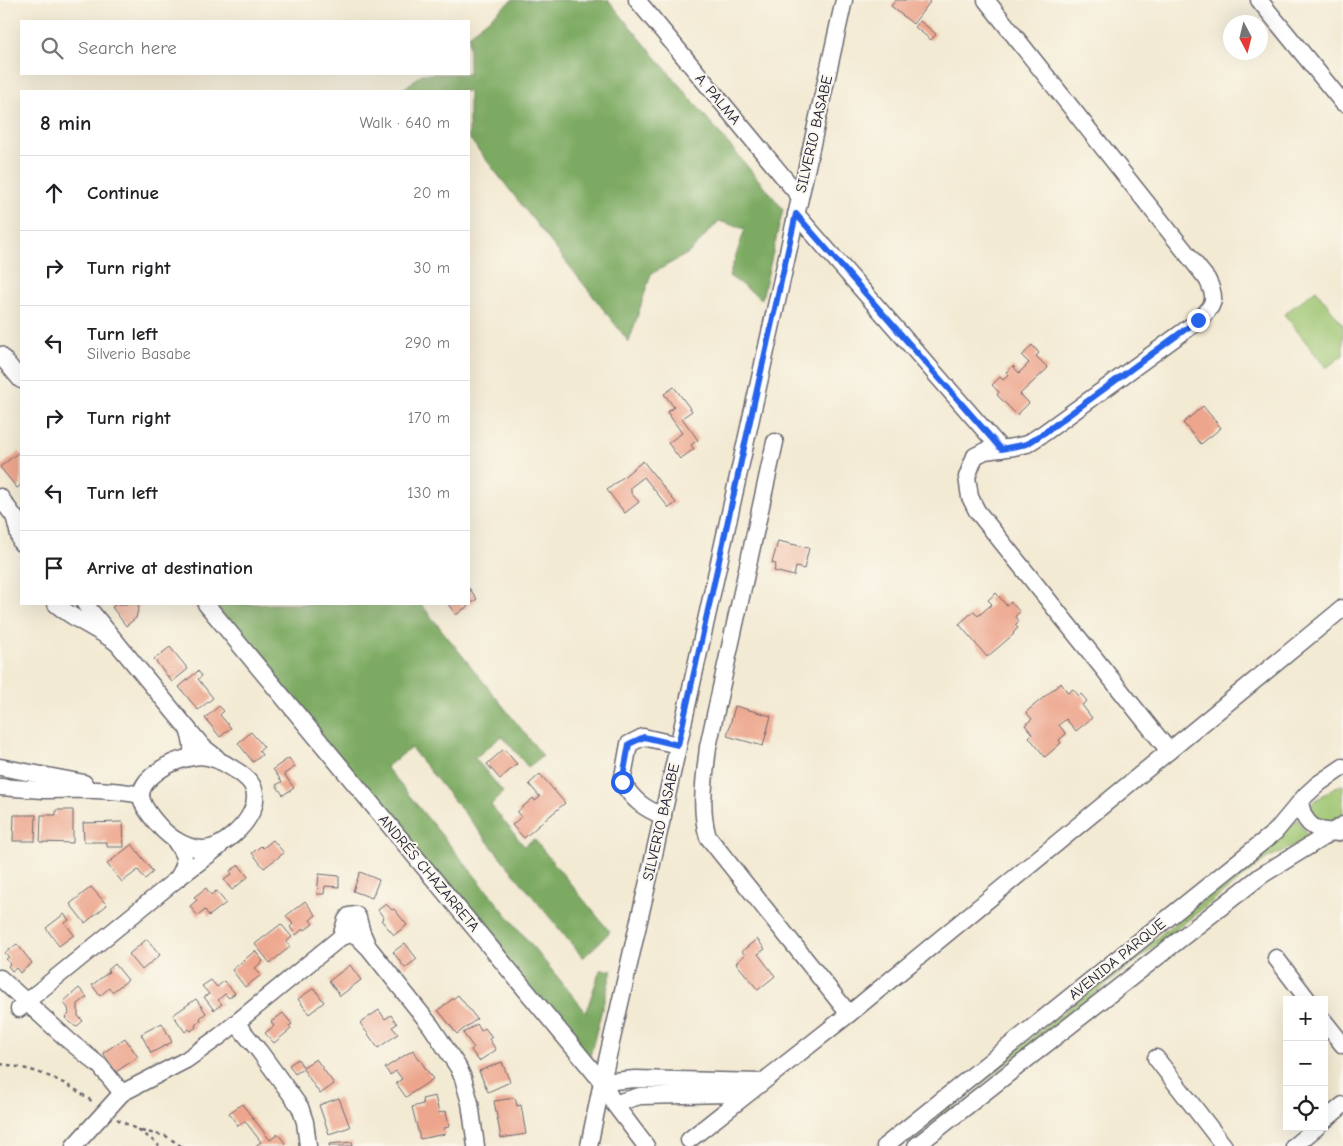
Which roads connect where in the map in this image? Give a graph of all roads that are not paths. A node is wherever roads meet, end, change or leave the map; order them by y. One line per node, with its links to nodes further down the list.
1 (637, 0): 6 (street, A. PALMA)
2 (844, 0): 6 (street, SILVERIO BASABE)
3 (986, 0): 11 (street)
4 (1259, 0): 5 (street)
5 (1343, 103)
6 (800, 197): 7 (street, SILVERIO BASABE)
7 (796, 214): 11 (street); 21 (street, SILVERIO BASABE)
8 (0, 355): 9 (street)
9 (20, 379)
10 (775, 442): 41 (street)
11 (1001, 449): 22 (street)
12 (0, 497): 13 (street)
13 (18, 522): 14 (street)
14 (20, 536)
15 (57, 605): 19 (street)
16 (86, 605): 19 (street)
17 (207, 605): 46 (street, ANDRÉS CHAZARRETA)
18 (1343, 608): 22 (street)
19 (118, 642): 20 (street)
20 (188, 729): 23 (street); 24 (street)
21 (678, 745): 31 (street, SILVERIO BASABE); 31 (street)
22 (1169, 751): 41 (street)
23 (191, 757): 24 (street); 29 (street)
24 (221, 761): 34 (street)
25 (0, 767): 28 (street)
26 (1339, 774): 30 (street, AVENIDA PARQUE)
27 (0, 787): 28 (street)
28 (105, 790): 29 (street)
29 (141, 795): 33 (street)
30 (1300, 803): 32 (street); 60 (street, AVENIDA PARQUE)
31 (663, 816): 46 (street, SILVERIO BASABE)
32 (1340, 831): 61 (street, AVENIDA PARQUE)
33 (174, 839): 34 (street); 35 (street)
34 (227, 841): 35 (street)
35 (177, 880): 40 (street)
36 (1276, 958): 39 (street)
37 (0, 978): 40 (street)
38 (0, 992): 40 (street)
39 (1305, 996)
40 (22, 1005): 48 (street)
41 (849, 1014): 47 (street)
42 (236, 1023): 48 (street); 56 (street); 57 (street)
43 (1328, 1026): 44 (street)
44 (1343, 1045)
45 (1156, 1058): 62 (street)
46 (602, 1082): 47 (street); 51 (street, ANDRÉS CHAZARRETA); 58 (street, SILVERIO BASABE)
47 (761, 1082): 49 (street)
48 (122, 1093): 55 (street)
49 (744, 1096): 51 (street); 54 (street)
50 (1343, 1105): 52 (street)
51 (615, 1106): 59 (street, ANDRÉS CHAZARRETA)
52 (1328, 1118)
53 (1312, 1131): 63 (street)
54 (689, 1140)
55 (74, 1146)
56 (308, 1146)
57 (476, 1146)
58 (590, 1146)
59 (646, 1146)
60 (885, 1146)
61 (916, 1146)
62 (1224, 1146)
63 (1294, 1146)

